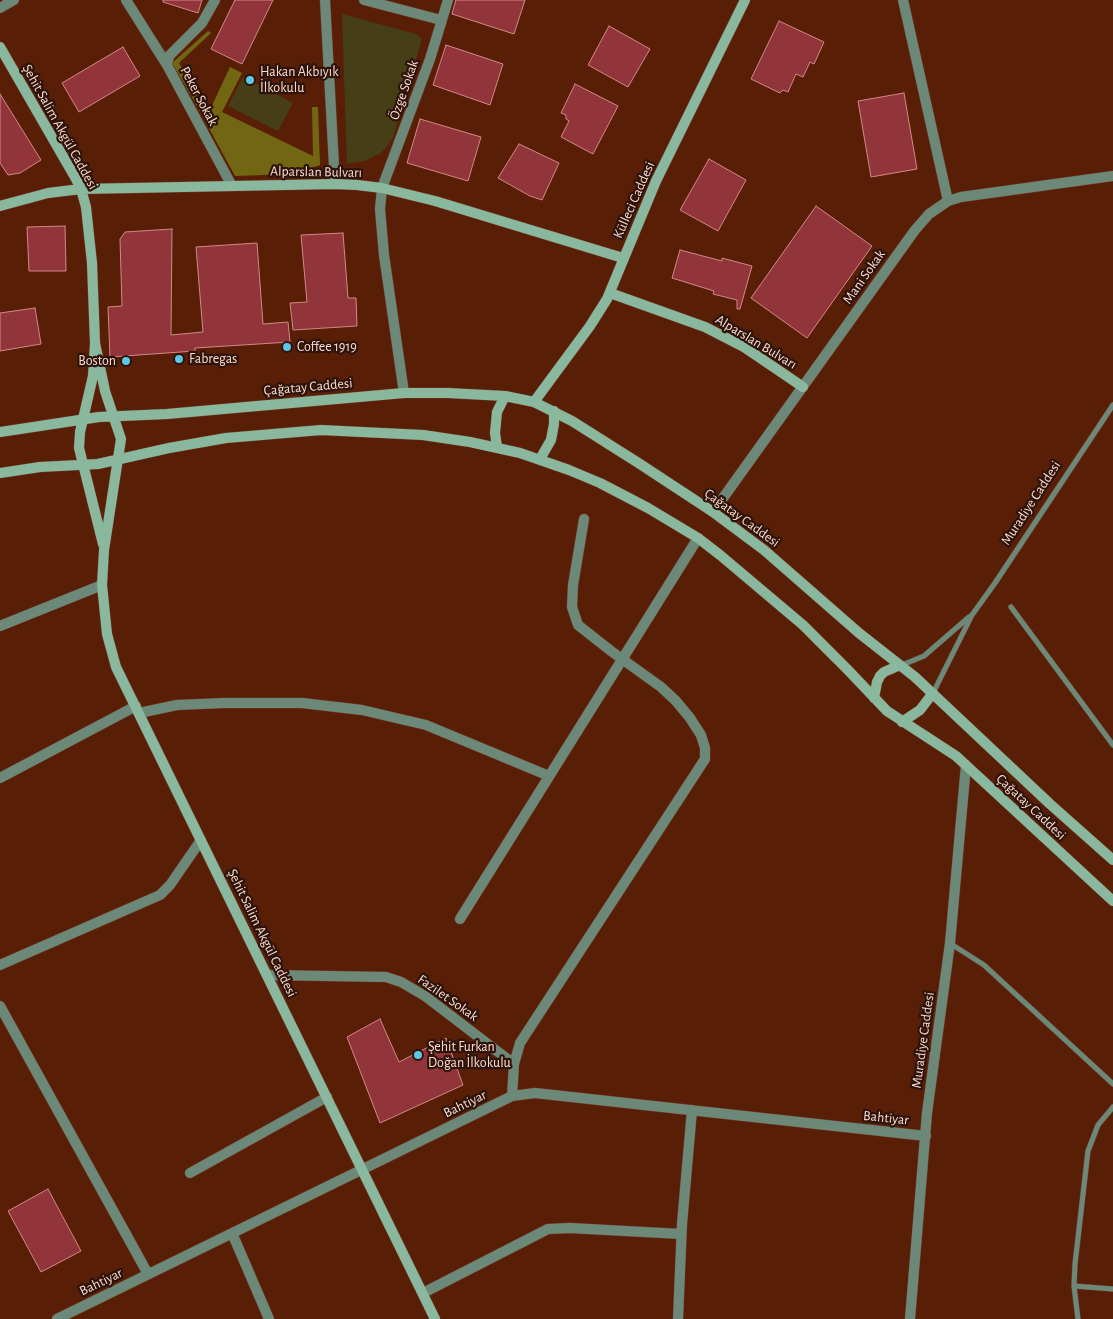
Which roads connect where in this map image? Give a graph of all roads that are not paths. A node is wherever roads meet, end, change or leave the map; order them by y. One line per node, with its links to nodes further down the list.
1 (14, 0): 9 (street)
2 (126, 0): 12 (street)
3 (215, 0): 12 (street, Peker Sokak)
4 (325, 0): 14 (street)
5 (364, 0): 10 (street)
6 (448, 0): 10 (street, Özge Sokak)
7 (744, 0): 20 (main road, Külleci Caddesi)
8 (903, 0): 18 (street)
9 (0, 8)
10 (441, 20): 16 (street, Özge Sokak)
11 (0, 47): 17 (main road, Şehit Salim Akgül Caddesi)
12 (167, 65): 15 (street, Peker Sokak)
13 (1113, 176): 18 (street, Mani Sokak)
14 (335, 184): 15 (main road, Alparslan Bulvarı); 16 (main road, Alparslan Bulvarı)
15 (232, 186): 17 (main road, Alparslan Bulvarı)
16 (382, 188): 20 (main road, Alparslan Bulvarı); 24 (street, Özge Sokak)
17 (81, 189): 19 (main road, Alparslan Bulvarı); 22 (main road, Şehit Salim Akgül Caddesi)
18 (948, 201): 23 (street, Mani Sokak)
19 (0, 206)
20 (624, 258): 21 (main road, Külleci Caddesi)
21 (610, 293): 23 (main road, Alparslan Bulvarı); 26 (main road, Külleci Caddesi)
22 (95, 343): 29 (main road, Şehit Salim Akgül Caddesi); 30 (main road, Şehit Salim Akgül Caddesi)
23 (803, 386): 37 (street, Mani Sokak)
24 (404, 393): 25 (main road, Çağatay Caddesi); 29 (main road, Çağatay Caddesi)
25 (505, 396): 26 (main road, Çağatay Caddesi); 32 (main road)
26 (534, 402): 28 (main road, Çağatay Caddesi)
27 (1113, 405): 43 (lane, Muradiye Caddesi)
28 (554, 411): 33 (main road); 37 (main road, Çağatay Caddesi)
29 (114, 416): 30 (main road, Çağatay Caddesi); 34 (main road)
30 (84, 420): 31 (main road, Çağatay Caddesi); 35 (main road)
31 (0, 432)
32 (497, 447): 33 (main road, Çağatay Caddesi); 34 (main road, Çağatay Caddesi)
33 (540, 459): 39 (main road, Çağatay Caddesi)
34 (119, 461): 35 (main road, Çağatay Caddesi); 40 (main road, Şehit Salim Akgül Caddesi)
35 (83, 465): 36 (main road, Çağatay Caddesi); 40 (main road, Şehit Salim Akgül Caddesi)
36 (0, 473)
37 (713, 512): 46 (main road, Çağatay Caddesi)
38 (584, 519): 45 (street)
39 (698, 538): 45 (street); 48 (main road, Çağatay Caddesi)
40 (104, 550): 41 (main road, Şehit Salim Akgül Caddesi)
41 (102, 585): 44 (street); 49 (main road, Şehit Salim Akgül Caddesi)
42 (1011, 607): 51 (lane)
43 (972, 615): 46 (lane, Muradiye Caddesi); 47 (lane, Muradiye Caddesi)
44 (0, 626)
45 (622, 659): 53 (street); 63 (street)
46 (900, 665): 47 (main road, Çağatay Caddesi); 48 (main road)
47 (933, 693): 50 (main road); 56 (main road, Çağatay Caddesi)
48 (874, 698): 50 (main road, Çağatay Caddesi)
49 (137, 710): 53 (street); 54 (street); 55 (main road, Şehit Salim Akgül Caddesi)
50 (902, 722): 52 (main road, Çağatay Caddesi)
51 (1113, 745)
52 (966, 765): 57 (main road, Çağatay Caddesi); 59 (street, Muradiye Caddesi)
53 (549, 776): 58 (street)
54 (0, 778)
55 (201, 840): 60 (street); 61 (main road, Şehit Salim Akgül Caddesi)
56 (1113, 860)
57 (1113, 901)
58 (460, 919)
59 (950, 944): 64 (lane); 69 (street, Muradiye Caddesi)
60 (0, 965)
61 (267, 975): 63 (street, Fazilet Sokak); 66 (main road, Şehit Salim Akgül Caddesi)
62 (0, 1006): 74 (street)
63 (514, 1064): 65 (street)
64 (1113, 1084)
65 (512, 1096): 68 (street, Bahtiyar); 70 (street, Bahtiyar)
66 (327, 1097): 70 (main road, Şehit Salim Akgül Caddesi); 71 (street)
67 (1113, 1107): 75 (lane)
68 (692, 1110): 69 (street, Bahtiyar); 73 (street)
69 (926, 1136): 82 (street, Muradiye Caddesi)
70 (362, 1169): 72 (street, Bahtiyar); 77 (main road, Şehit Salim Akgül Caddesi)
71 (190, 1173)
72 (232, 1233): 74 (street, Bahtiyar); 79 (street)
73 (681, 1234): 77 (street); 81 (street)
74 (148, 1274): 78 (street, Bahtiyar)
75 (1074, 1286): 76 (lane); 83 (lane)
76 (1113, 1289)
77 (423, 1293): 80 (main road, Şehit Salim Akgül Caddesi)
78 (57, 1319)
79 (269, 1319)
80 (436, 1319)
81 (678, 1319)
82 (910, 1319)
83 (1078, 1319)

